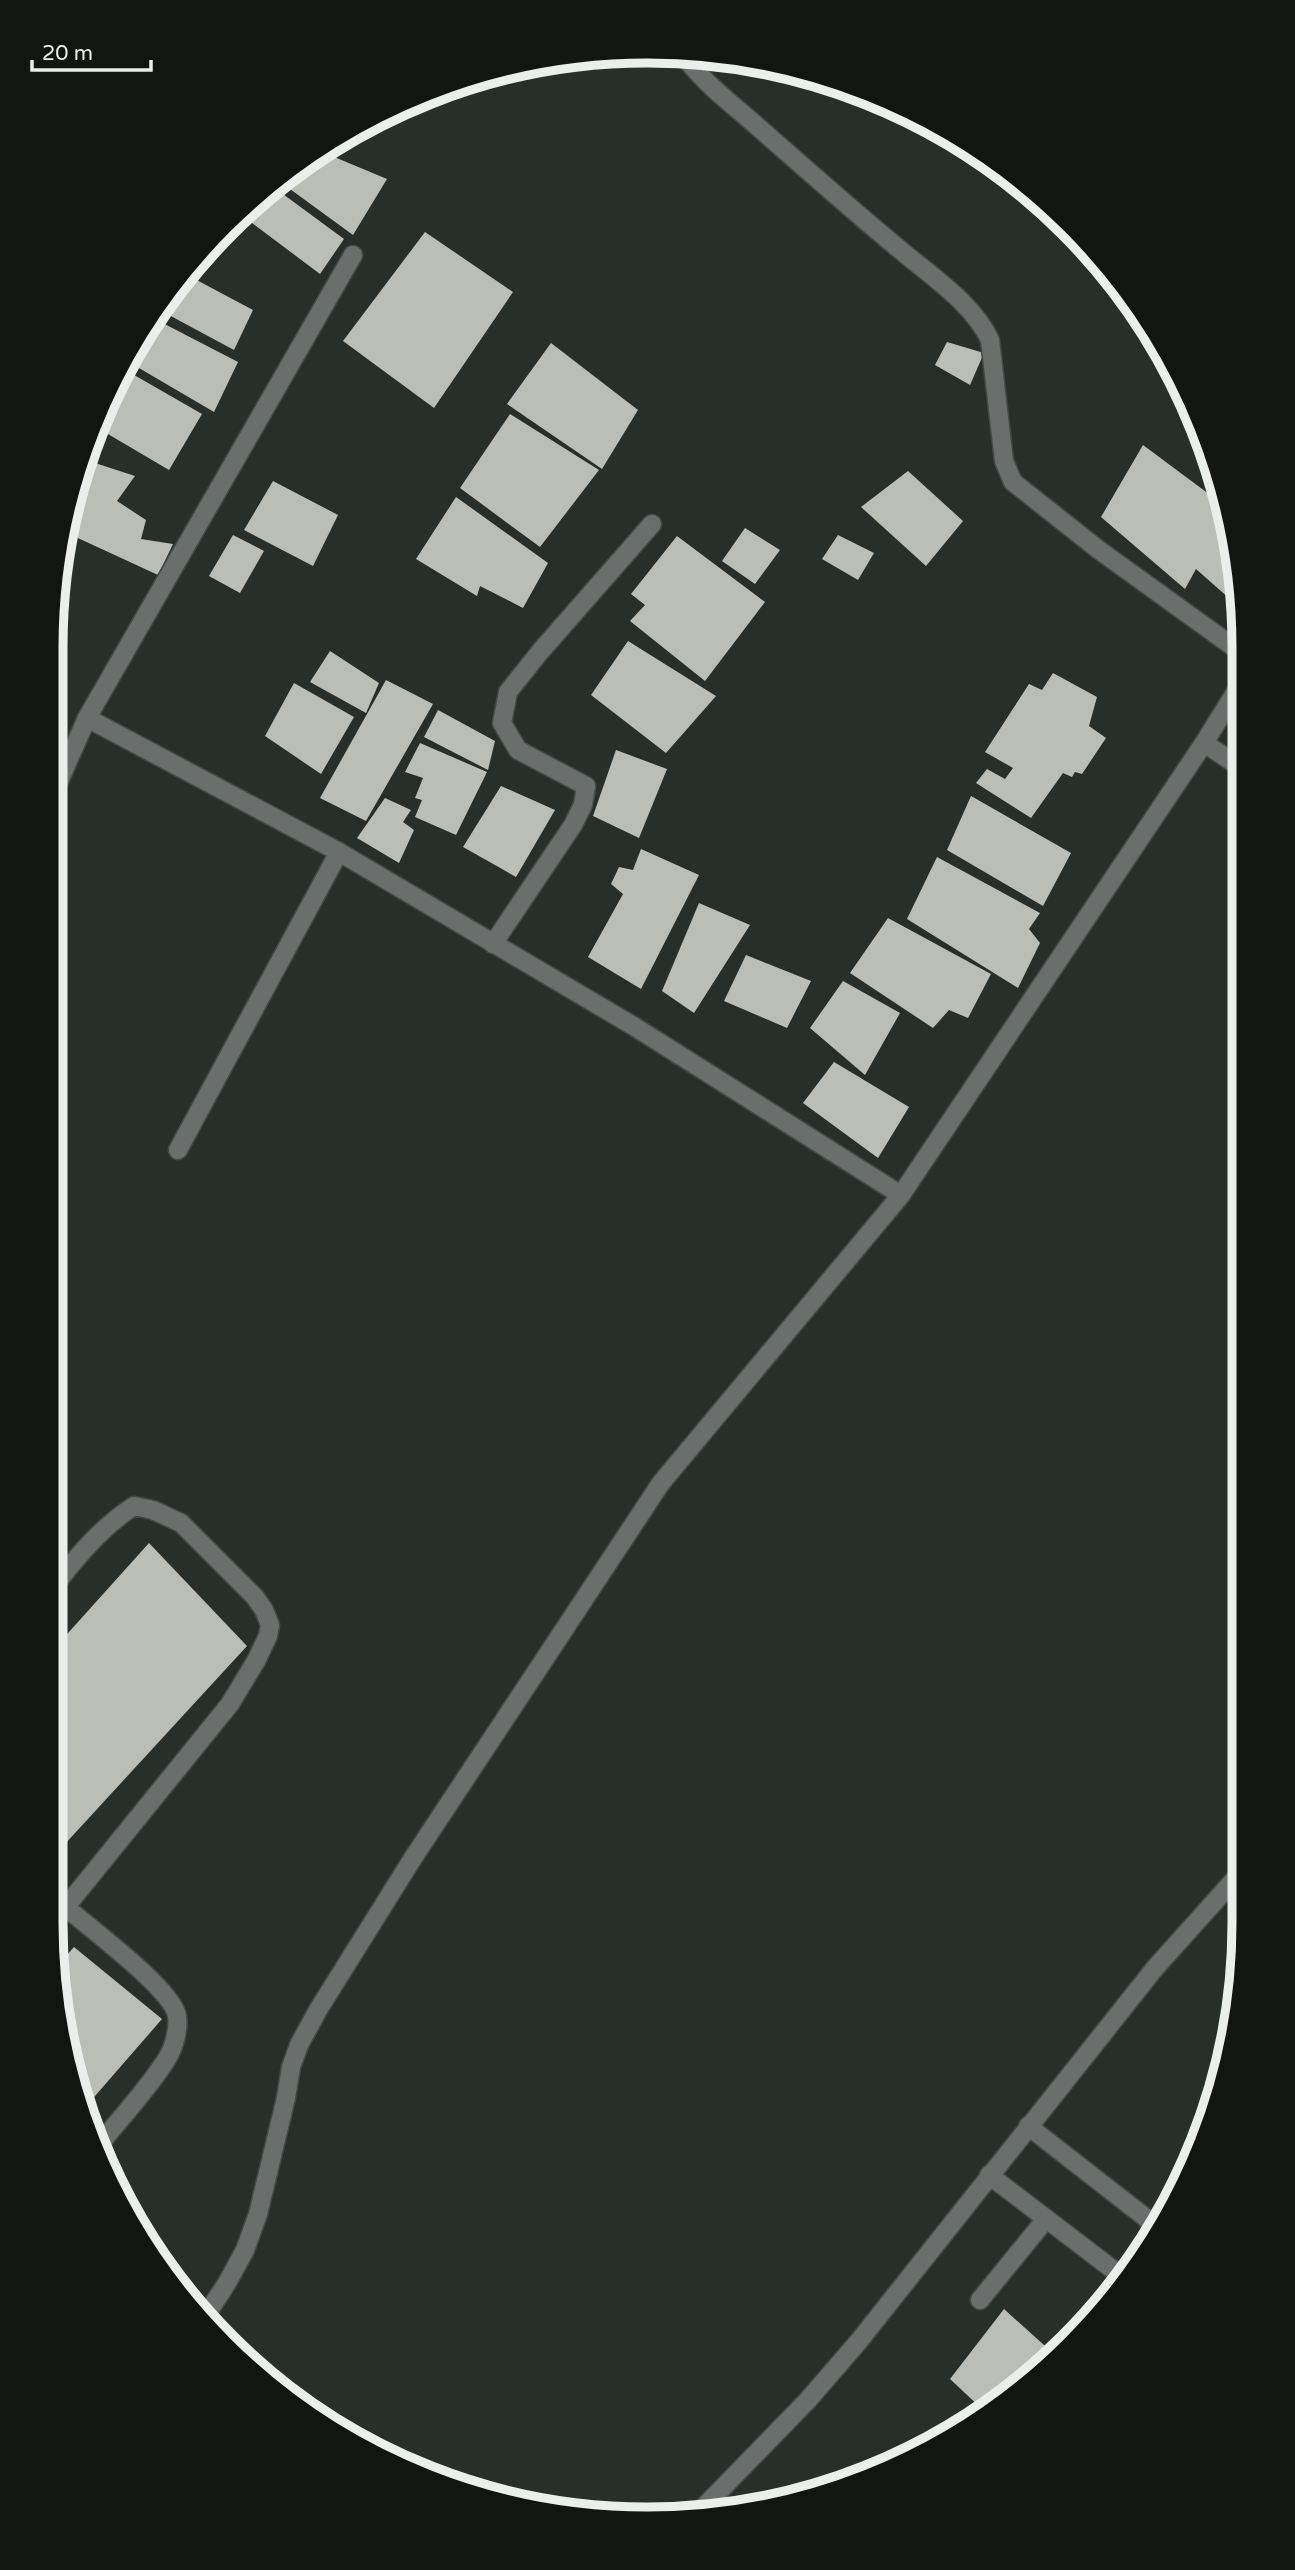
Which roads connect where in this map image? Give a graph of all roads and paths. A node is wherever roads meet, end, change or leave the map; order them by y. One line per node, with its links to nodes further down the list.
1 (690, 64): 4 (street)
2 (353, 256): 6 (street)
3 (652, 524): 11 (street)
4 (1232, 645)
5 (1232, 698): 7 (street)
6 (87, 718): 9 (street); 10 (street)
7 (1204, 743): 8 (street); 13 (street)
8 (1232, 762)
9 (63, 772)
10 (339, 852): 11 (street); 12 (street)
11 (494, 944): 13 (street)
12 (178, 1150)
13 (901, 1195): 26 (street)
14 (63, 1575): 17 (street)
15 (1232, 1882): 19 (street)
16 (63, 1906): 17 (street)
17 (66, 1909): 18 (street); 20 (street)
18 (63, 1912)
19 (1028, 2126): 21 (street); 23 (street)
20 (104, 2138)
21 (989, 2175): 22 (street); 27 (street)
22 (1046, 2219): 24 (street); 25 (street)
23 (1150, 2221)
24 (1115, 2272)
25 (980, 2300)
26 (210, 2310)
27 (707, 2504)

